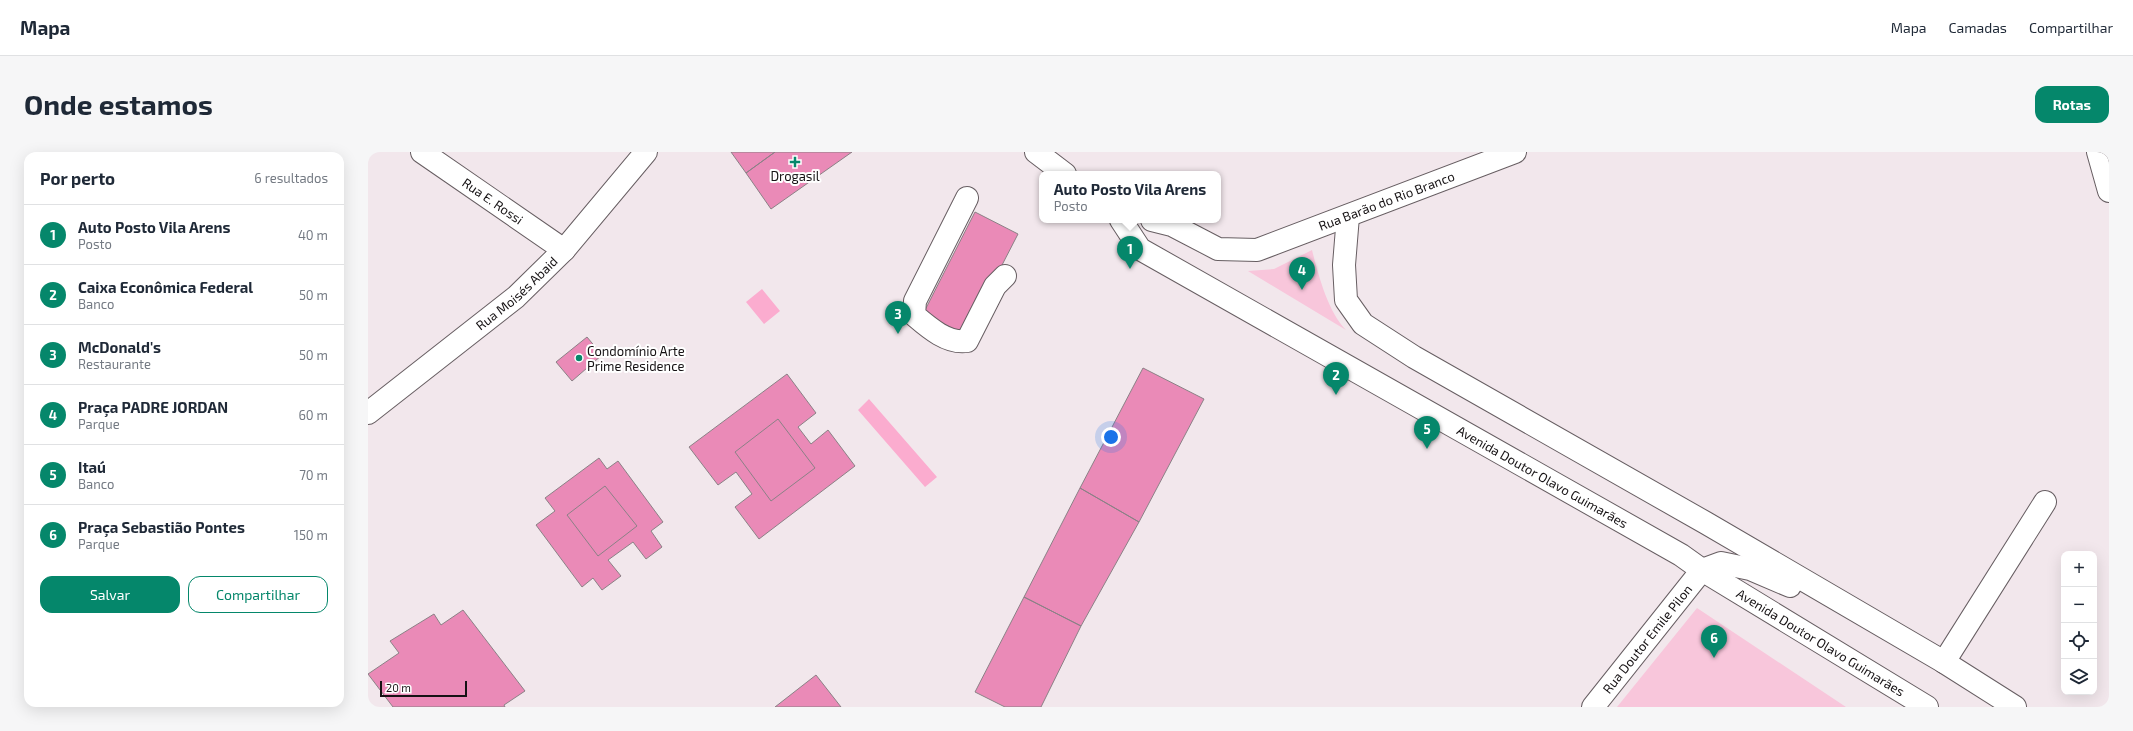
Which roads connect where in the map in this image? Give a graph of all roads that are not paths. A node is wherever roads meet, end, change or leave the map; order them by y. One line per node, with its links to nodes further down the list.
1 (422, 152): 14 (main road, Rua E. Rossi)
2 (646, 152): 14 (main road, Rua Moisés Abaid)
3 (1036, 152): 7 (main road)
4 (1492, 152): 8 (main road)
5 (1515, 152): 8 (main road, Rua Barão do Rio Branco)
6 (2098, 152): 9 (main road)
7 (1061, 171)
8 (1456, 174): 11 (main road, Rua Barão do Rio Branco)
9 (2109, 191)
10 (968, 198): 15 (main road)
11 (1348, 216): 13 (main road, Rua Barão do Rio Branco); 19 (main road)
12 (1123, 223): 18 (main road, Avenida Doutor Olavo Guimarães)
13 (1162, 223)
14 (564, 250): 16 (main road, Rua Moisés Abaid)
15 (1005, 276)
16 (368, 413)
17 (2045, 502): 20 (main road)
18 (1702, 570): 19 (main road); 21 (main road, Rua Doutor Emile Pilon); 22 (main road, Avenida Doutor Olavo Guimarães)
19 (1871, 621): 20 (main road)
20 (1944, 662): 23 (main road)
21 (1593, 707)
22 (1927, 707)
23 (2015, 707)

